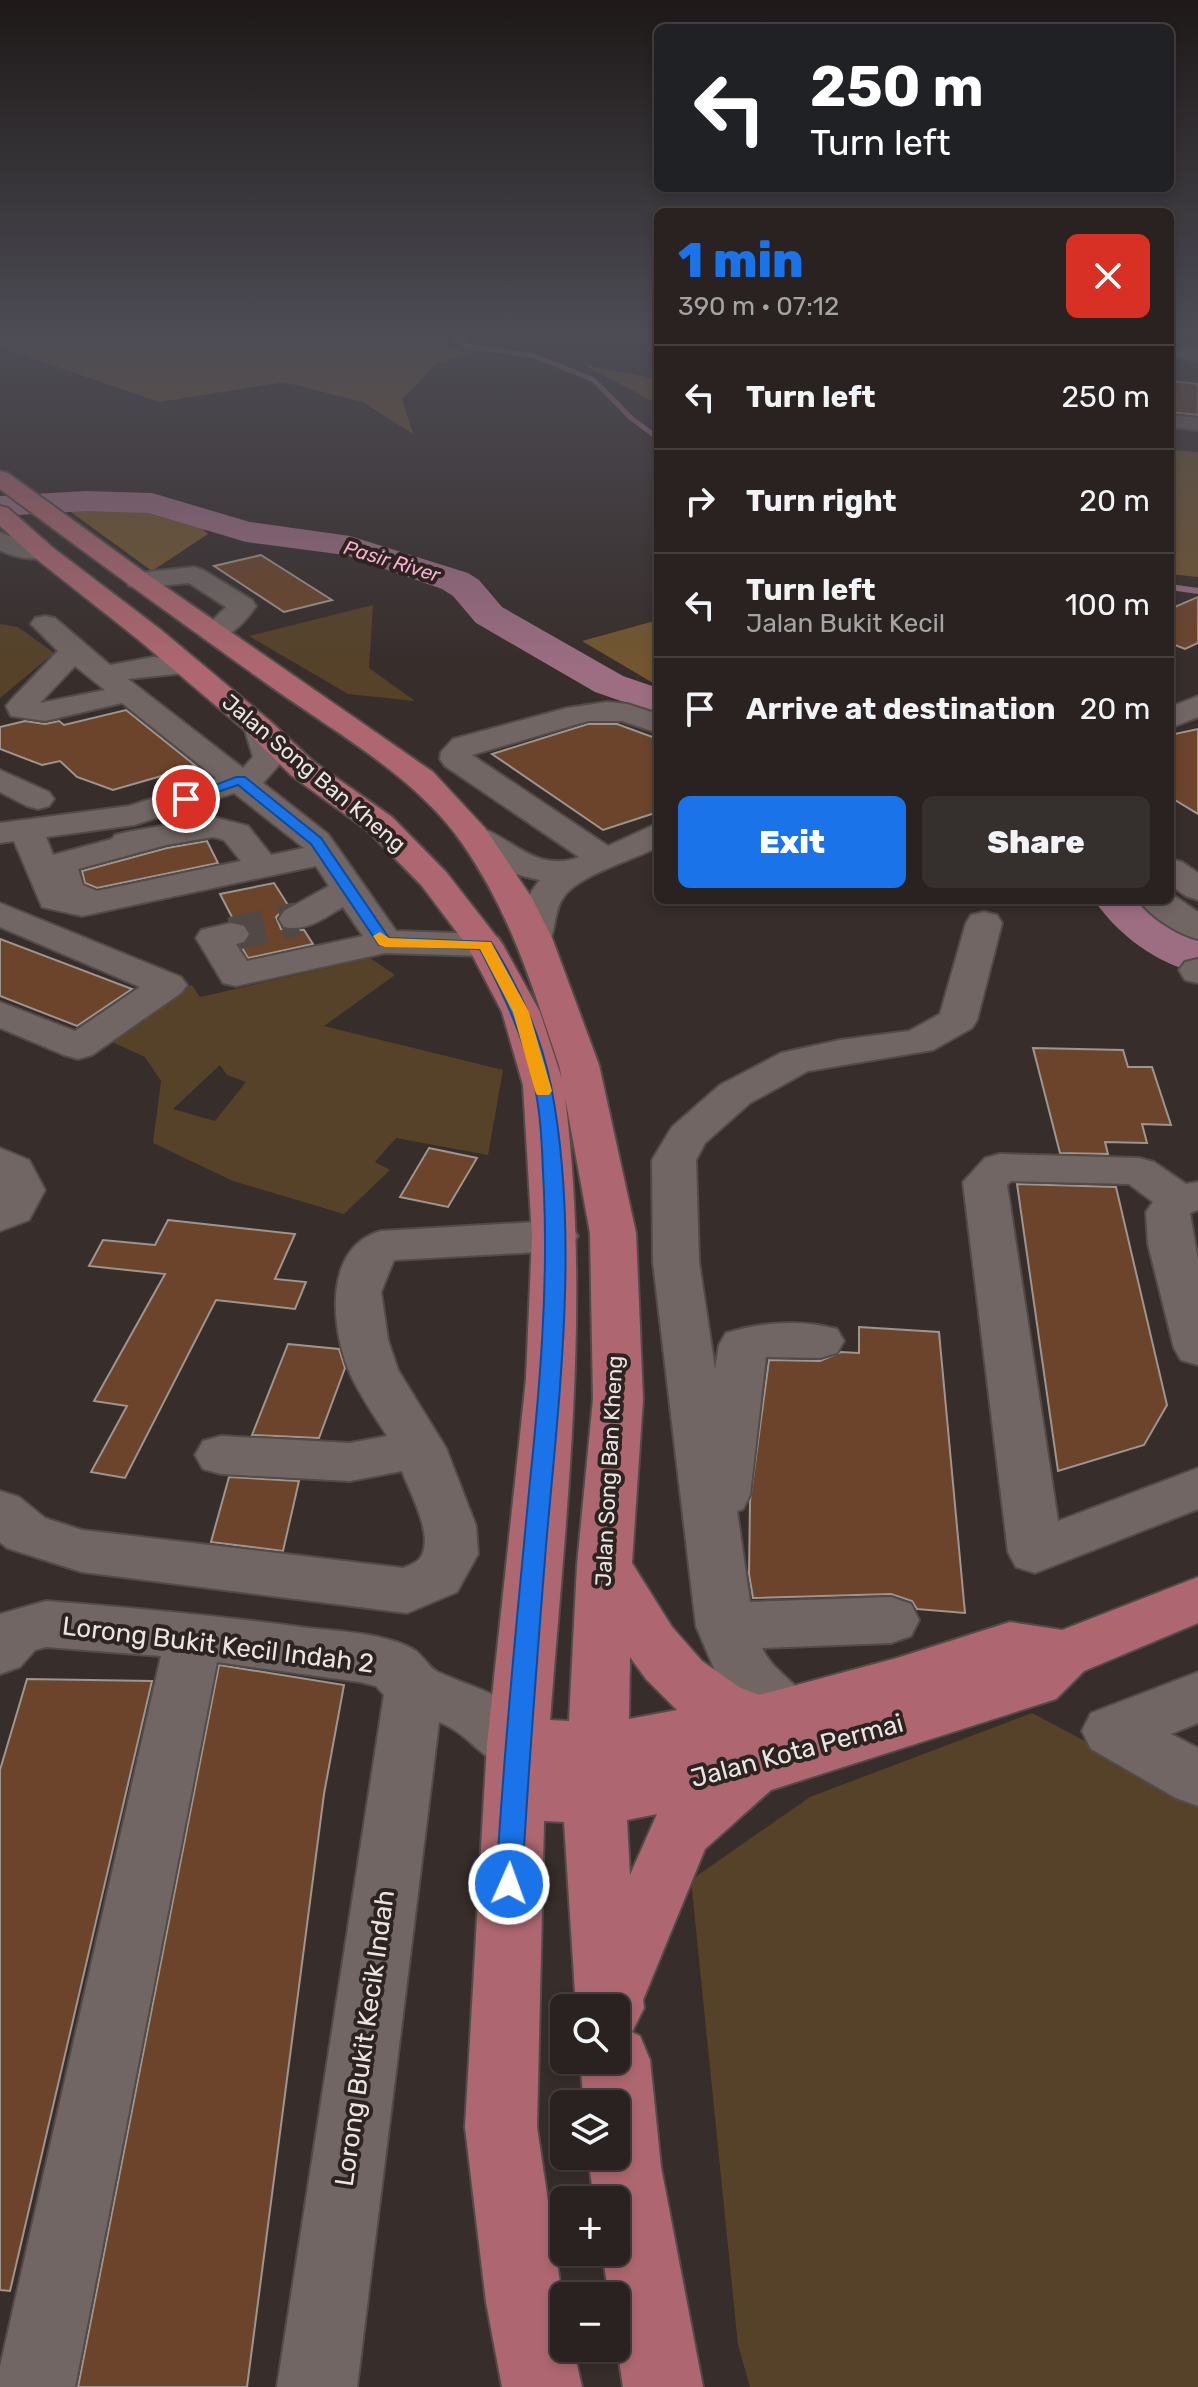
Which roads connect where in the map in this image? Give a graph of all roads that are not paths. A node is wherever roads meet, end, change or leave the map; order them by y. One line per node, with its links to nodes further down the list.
1 (0, 478): 4 (main road, Jalan Song Ban Kheng)
2 (2, 523): 3 (street)
3 (43, 552): 7 (main road, Jalan Song Ban Kheng)
4 (138, 580): 6 (main road, Jalan Song Ban Kheng); 6 (street)
5 (45, 624): 8 (street)
6 (214, 633): 13 (main road, Jalan Song Ban Kheng)
7 (169, 652): 8 (street); 8 (street); 12 (main road, Jalan Song Ban Kheng); 13 (main road)
8 (100, 671): 15 (street)
9 (1198, 705): 10 (street)
10 (1174, 717)
11 (654, 723): 21 (street)
12 (259, 727): 15 (street); 35 (main road, Jalan Song Ban Kheng)
13 (380, 746): 17 (main road, Jalan Song Ban Kheng)
14 (0, 780): 16 (street)
15 (240, 780): 16 (street); 20 (street)
16 (25, 830): 19 (street); 22 (street)
17 (473, 835): 23 (street); 33 (main road, Jalan Song Ban Kheng)
18 (654, 835): 21 (street)
19 (157, 837): 22 (street); 22 (street)
20 (326, 854): 22 (street); 26 (street)
21 (604, 859): 23 (street)
22 (262, 866)
23 (571, 872): 33 (street)
24 (1174, 872): 25 (street)
25 (1198, 889)
26 (348, 890): 29 (street); 34 (street)
27 (1163, 904): 31 (street)
28 (0, 914): 36 (street)
29 (297, 919)
30 (984, 923): 47 (street)
31 (1198, 928)
32 (231, 934): 34 (street)
33 (534, 938): 48 (main road, Jalan Song Ban Kheng)
34 (385, 942): 35 (street)
35 (485, 945): 40 (main road, Jalan Song Ban Kheng)
36 (0, 1014)
37 (0, 1161): 39 (street)
38 (1188, 1198): 42 (street); 45 (street)
39 (0, 1217)
40 (555, 1236): 43 (street); 57 (main road, Jalan Song Ban Kheng)
41 (820, 1341): 47 (street)
42 (1198, 1348)
43 (420, 1448): 44 (street); 46 (street)
44 (221, 1455)
45 (1198, 1488)
46 (0, 1511)
47 (716, 1549): 51 (street)
48 (604, 1565): 56 (main road); 58 (main road, Jalan Song Ban Kheng)
49 (1198, 1599): 56 (main road, Jalan Kota Permai)
50 (891, 1620): 51 (street)
51 (724, 1626): 56 (street)
52 (194, 1636): 53 (street, Lorong Bukit Kecil Indah 2); 54 (street, Lorong Bukit Kecil Indah 2); 63 (street)
53 (0, 1650)
54 (414, 1688): 57 (street, Lorong Bukit Kecil Indah 2); 64 (street, Lorong Bukit Kecik Indah)
55 (1198, 1697): 59 (street)
56 (766, 1733): 58 (main road, Jalan Kota Permai); 61 (main road)
57 (515, 1768): 58 (main road, Jalan Kota Permai); 65 (main road, Jalan Song Ban Kheng)
58 (598, 1772): 60 (main road, Jalan Song Ban Kheng)
59 (1198, 1779)
60 (609, 1994)
61 (622, 1994)
62 (617, 2074): 66 (main road, Jalan Song Ban Kheng)
63 (35, 2387)
64 (317, 2387)
65 (542, 2387)
66 (663, 2387)

